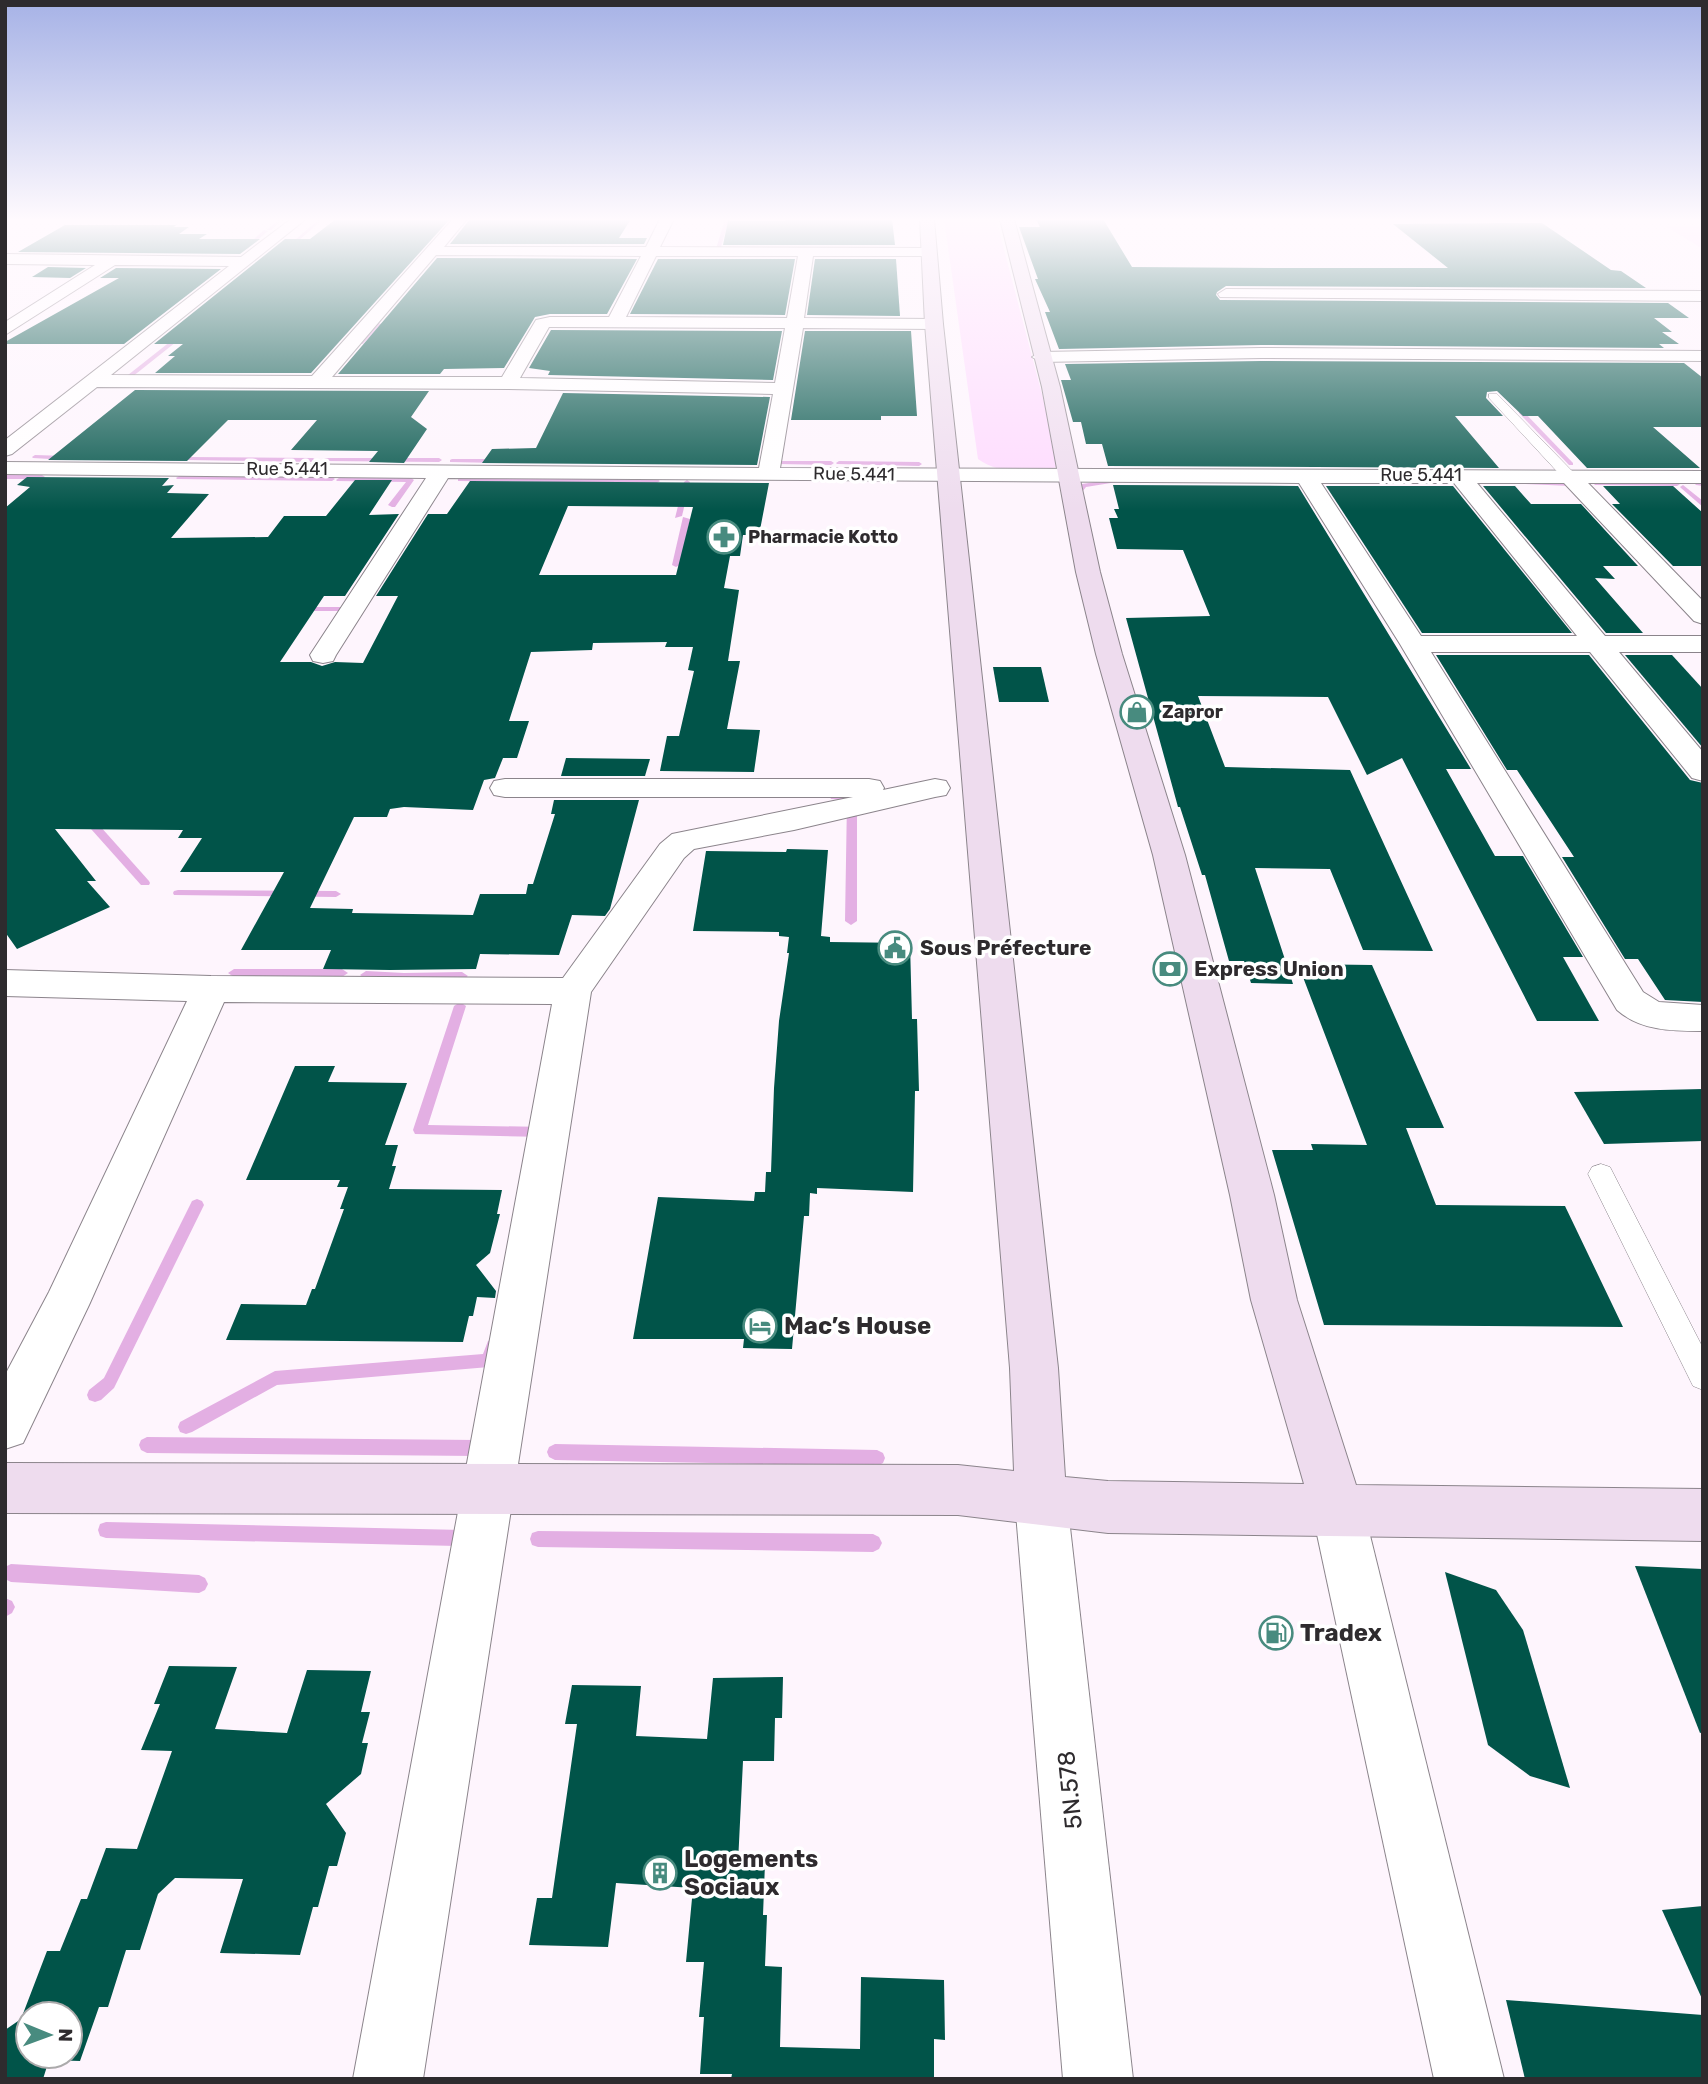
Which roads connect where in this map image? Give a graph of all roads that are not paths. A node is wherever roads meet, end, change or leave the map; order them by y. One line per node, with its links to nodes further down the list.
1 (26, 316): 11 (street)
2 (175, 316): 14 (street)
3 (374, 316): 15 (street)
4 (618, 316): 8 (street)
5 (797, 316): 9 (street)
6 (933, 316): 10 (main road)
7 (1031, 316): 13 (main road)
8 (615, 322): 9 (street); 16 (street)
9 (796, 323): 10 (street); 17 (street)
10 (934, 324): 27 (main road)
11 (5, 330)
12 (1703, 356): 13 (street)
13 (1041, 357): 23 (main road)
14 (93, 381): 15 (street); 19 (street)
15 (317, 382): 16 (street)
16 (508, 383): 17 (street)
17 (782, 389): 22 (street)
18 (1493, 396): 26 (lane)
19 (5, 450)
20 (5, 468): 21 (street, Rue 5.441)
21 (442, 470): 22 (street, Rue 5.441); 35 (street)
22 (769, 473): 27 (street, Rue 5.441)
23 (1068, 474): 24 (street, Rue 5.441); 27 (street, Rue 5.441); 50 (main road)
24 (1305, 475): 25 (street, Rue 5.441); 32 (street)
25 (1459, 475): 26 (street, Rue 5.441); 33 (street)
26 (1568, 475): 28 (street, Rue 5.441); 31 (street)
27 (949, 476): 37 (main road)
28 (1679, 477): 29 (street, Rue 5.441); 30 (street)
29 (1703, 477)
30 (1703, 499)
31 (1703, 616)
32 (1413, 644): 33 (street); 43 (street)
33 (1599, 644): 34 (street); 36 (street)
34 (1703, 645)
35 (323, 655)
36 (1703, 772)
37 (979, 787): 39 (street); 49 (main road)
38 (505, 788): 39 (street)
39 (935, 788): 42 (street)
40 (5, 983): 41 (street)
41 (211, 989): 42 (street); 46 (street)
42 (573, 991): 48 (street)
43 (1703, 1018)
44 (1601, 1174): 45 (lane)
45 (1703, 1377)
46 (5, 1426)
47 (5, 1488): 48 (main road)
48 (489, 1489): 49 (main road); 52 (street)
49 (1041, 1501): 50 (main road); 53 (street, 5N.578)
50 (1338, 1511): 51 (main road); 54 (street)
51 (1703, 1514)
52 (388, 2079)
53 (1098, 2079)
54 (1469, 2079)

